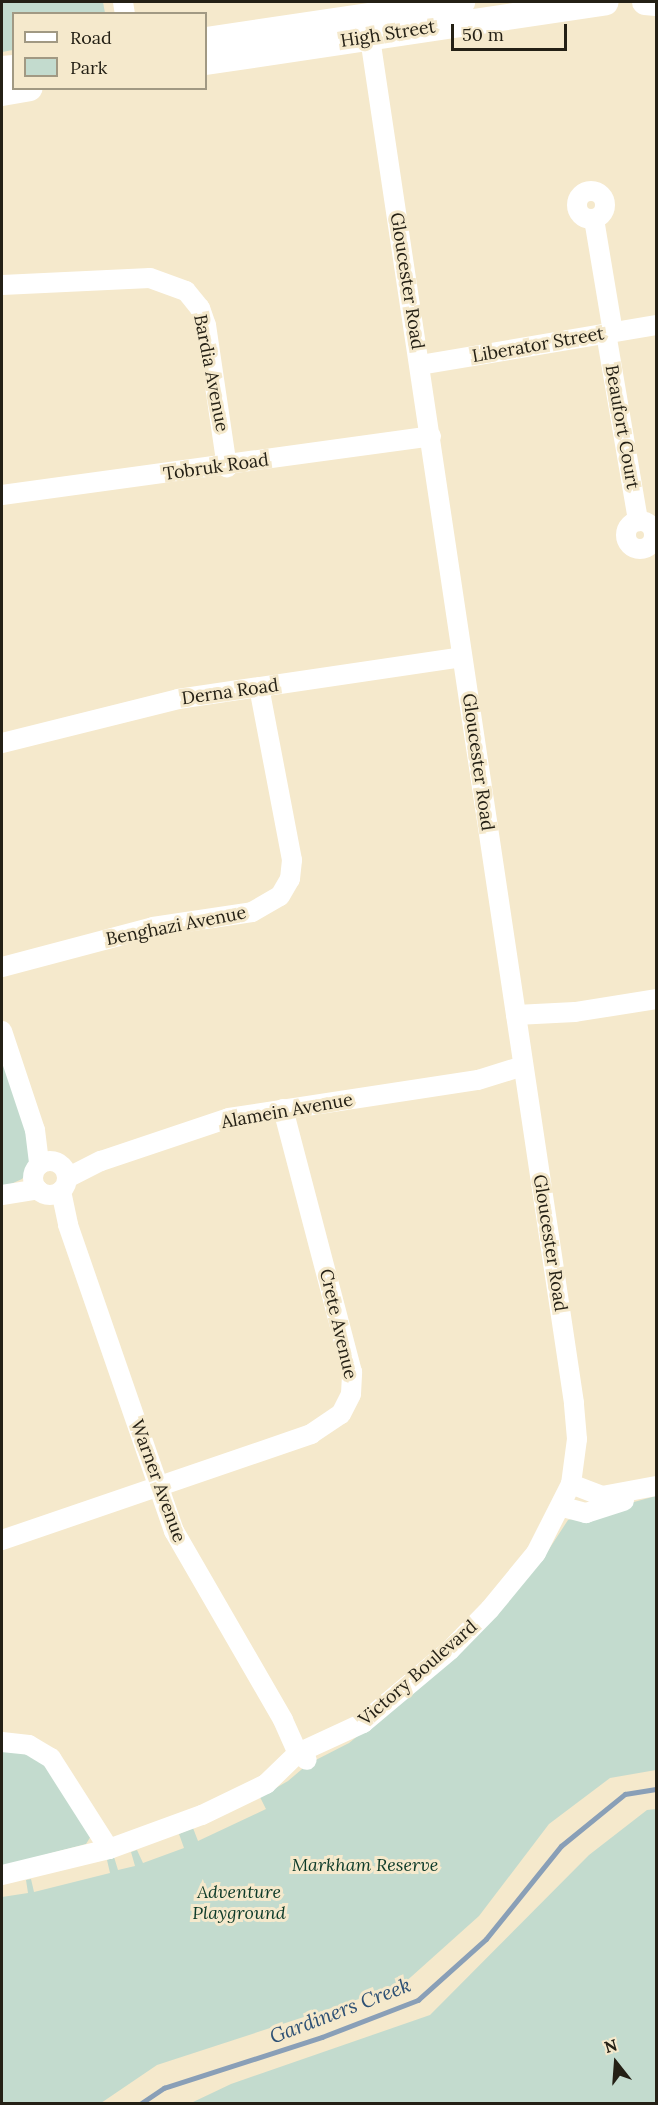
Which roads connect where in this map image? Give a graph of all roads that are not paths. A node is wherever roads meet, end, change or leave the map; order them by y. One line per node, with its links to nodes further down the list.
1 (462, 2): 5 (main road, High Street)
2 (606, 2): 5 (main road, High Street)
3 (645, 2): 4 (main road)
4 (657, 3)
5 (368, 27): 6 (main road, High Street); 7 (main road, High Street); 14 (street, Gloucester Road)
6 (207, 40)
7 (207, 62)
8 (19, 90): 9 (main road)
9 (2, 93)
10 (594, 219): 13 (street, Beaufort Court)
11 (2, 285): 16 (street, Bardia Avenue)
12 (657, 325): 13 (street, Liberator Street)
13 (610, 333): 14 (street, Liberator Street); 18 (street, Beaufort Court)
14 (420, 365): 15 (street, Gloucester Road)
15 (431, 436): 16 (street, Tobruk Road); 19 (street, Gloucester Road)
16 (227, 467): 17 (street, Tobruk Road)
17 (2, 495)
18 (638, 521)
19 (462, 657): 20 (street, Derna Road); 24 (street, Gloucester Road)
20 (259, 687): 21 (street, Derna Road); 22 (street, Benghazi Avenue)
21 (2, 743)
22 (2, 967)
23 (657, 999): 24 (street)
24 (516, 1021): 26 (street, Gloucester Road)
25 (2, 1031): 28 (street, Warner Avenue)
26 (524, 1074): 27 (street, Alamein Avenue); 30 (street, Gloucester Road)
27 (283, 1110): 28 (street, Alamein Avenue); 31 (street, Crete Avenue)
28 (51, 1177): 29 (street, Alamein Avenue); 31 (street, Warner Avenue)
29 (2, 1195)
30 (571, 1484): 32 (street); 33 (street, Gloucester Road)
31 (158, 1487): 34 (street, Crete Avenue); 36 (street, Warner Avenue)
32 (650, 1489): 33 (street)
33 (562, 1507): 36 (street, Victory Boulevard)
34 (2, 1540)
35 (2, 1742): 37 (street)
36 (303, 1754): 37 (street, Victory Boulevard)
37 (109, 1849): 38 (street, Victory Boulevard)
38 (2, 1875)

